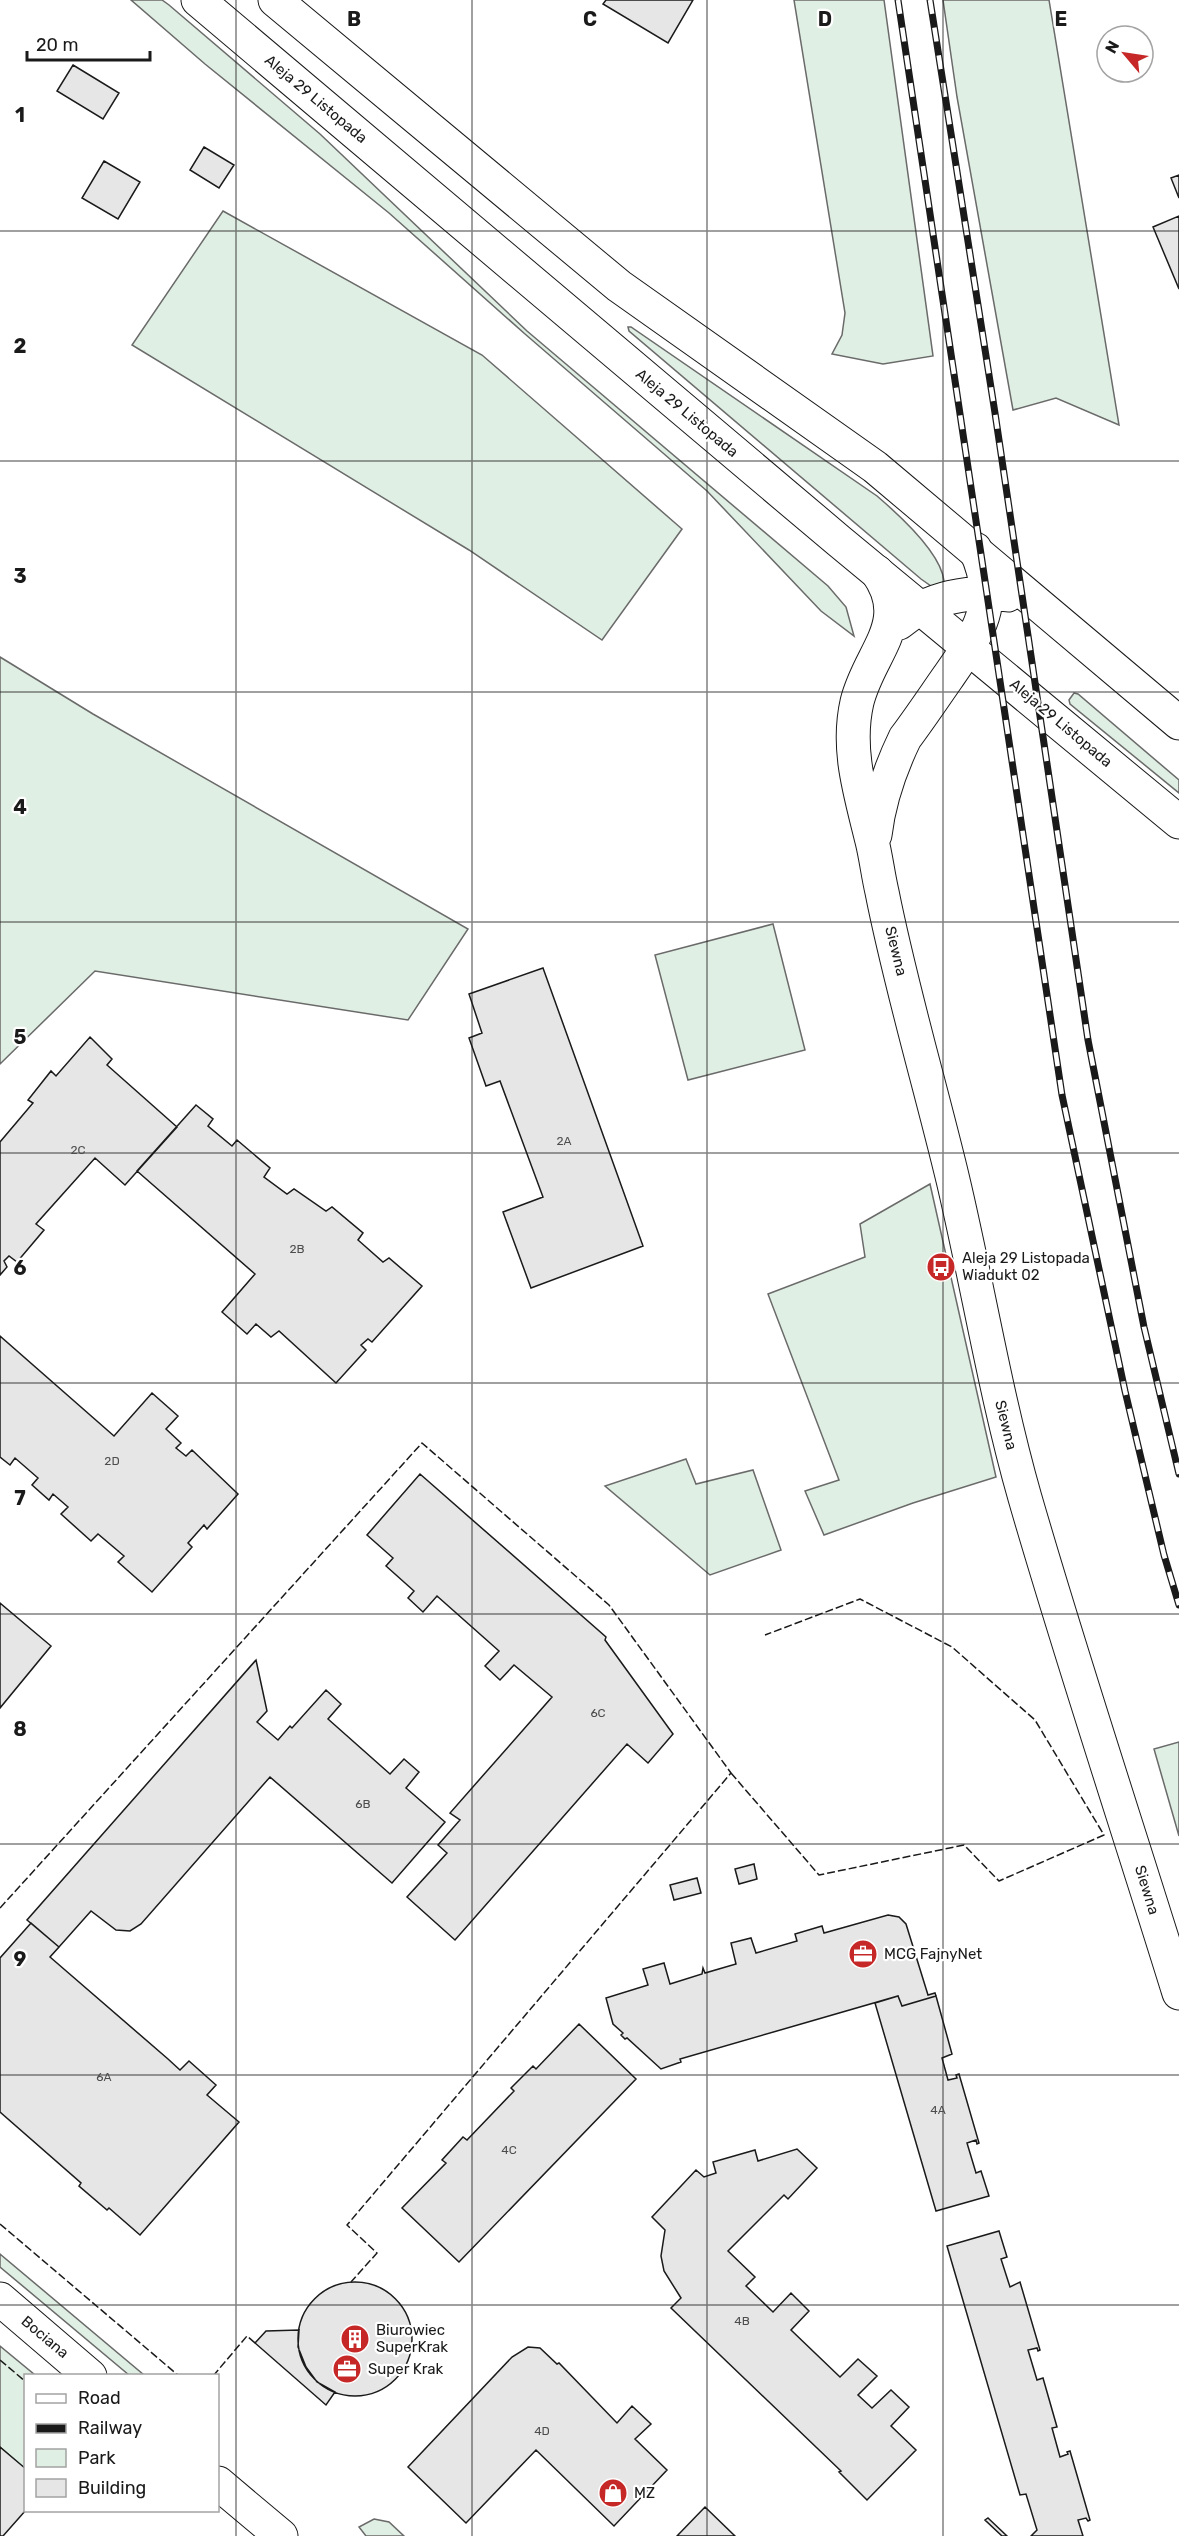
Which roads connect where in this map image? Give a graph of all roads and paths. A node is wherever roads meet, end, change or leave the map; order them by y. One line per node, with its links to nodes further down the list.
1 (198, 0): 4 (main road, Aleja 29 Listopada)
2 (275, 0): 3 (main road)
3 (975, 549): 5 (main road, Siewna); 7 (main road)
4 (877, 572): 6 (main road, Aleja 29 Listopada); 8 (main road, Siewna)
5 (987, 594): 6 (main road, Siewna); 7 (main road, Siewna); 9 (main road, Siewna)
6 (921, 608): 8 (main road, Siewna); 9 (main road, Aleja 29 Listopada)
7 (1056, 618): 10 (main road)
8 (886, 636): 12 (main road, Siewna)
9 (969, 646): 11 (main road, Aleja 29 Listopada); 12 (main road, Siewna)
10 (1179, 723)
11 (1179, 822)
12 (873, 845): 13 (main road, Siewna)
13 (1179, 1994)
14 (0, 2299): 15 (main road, Bociana)
15 (88, 2374)
16 (219, 2484): 17 (main road)
17 (281, 2536)

